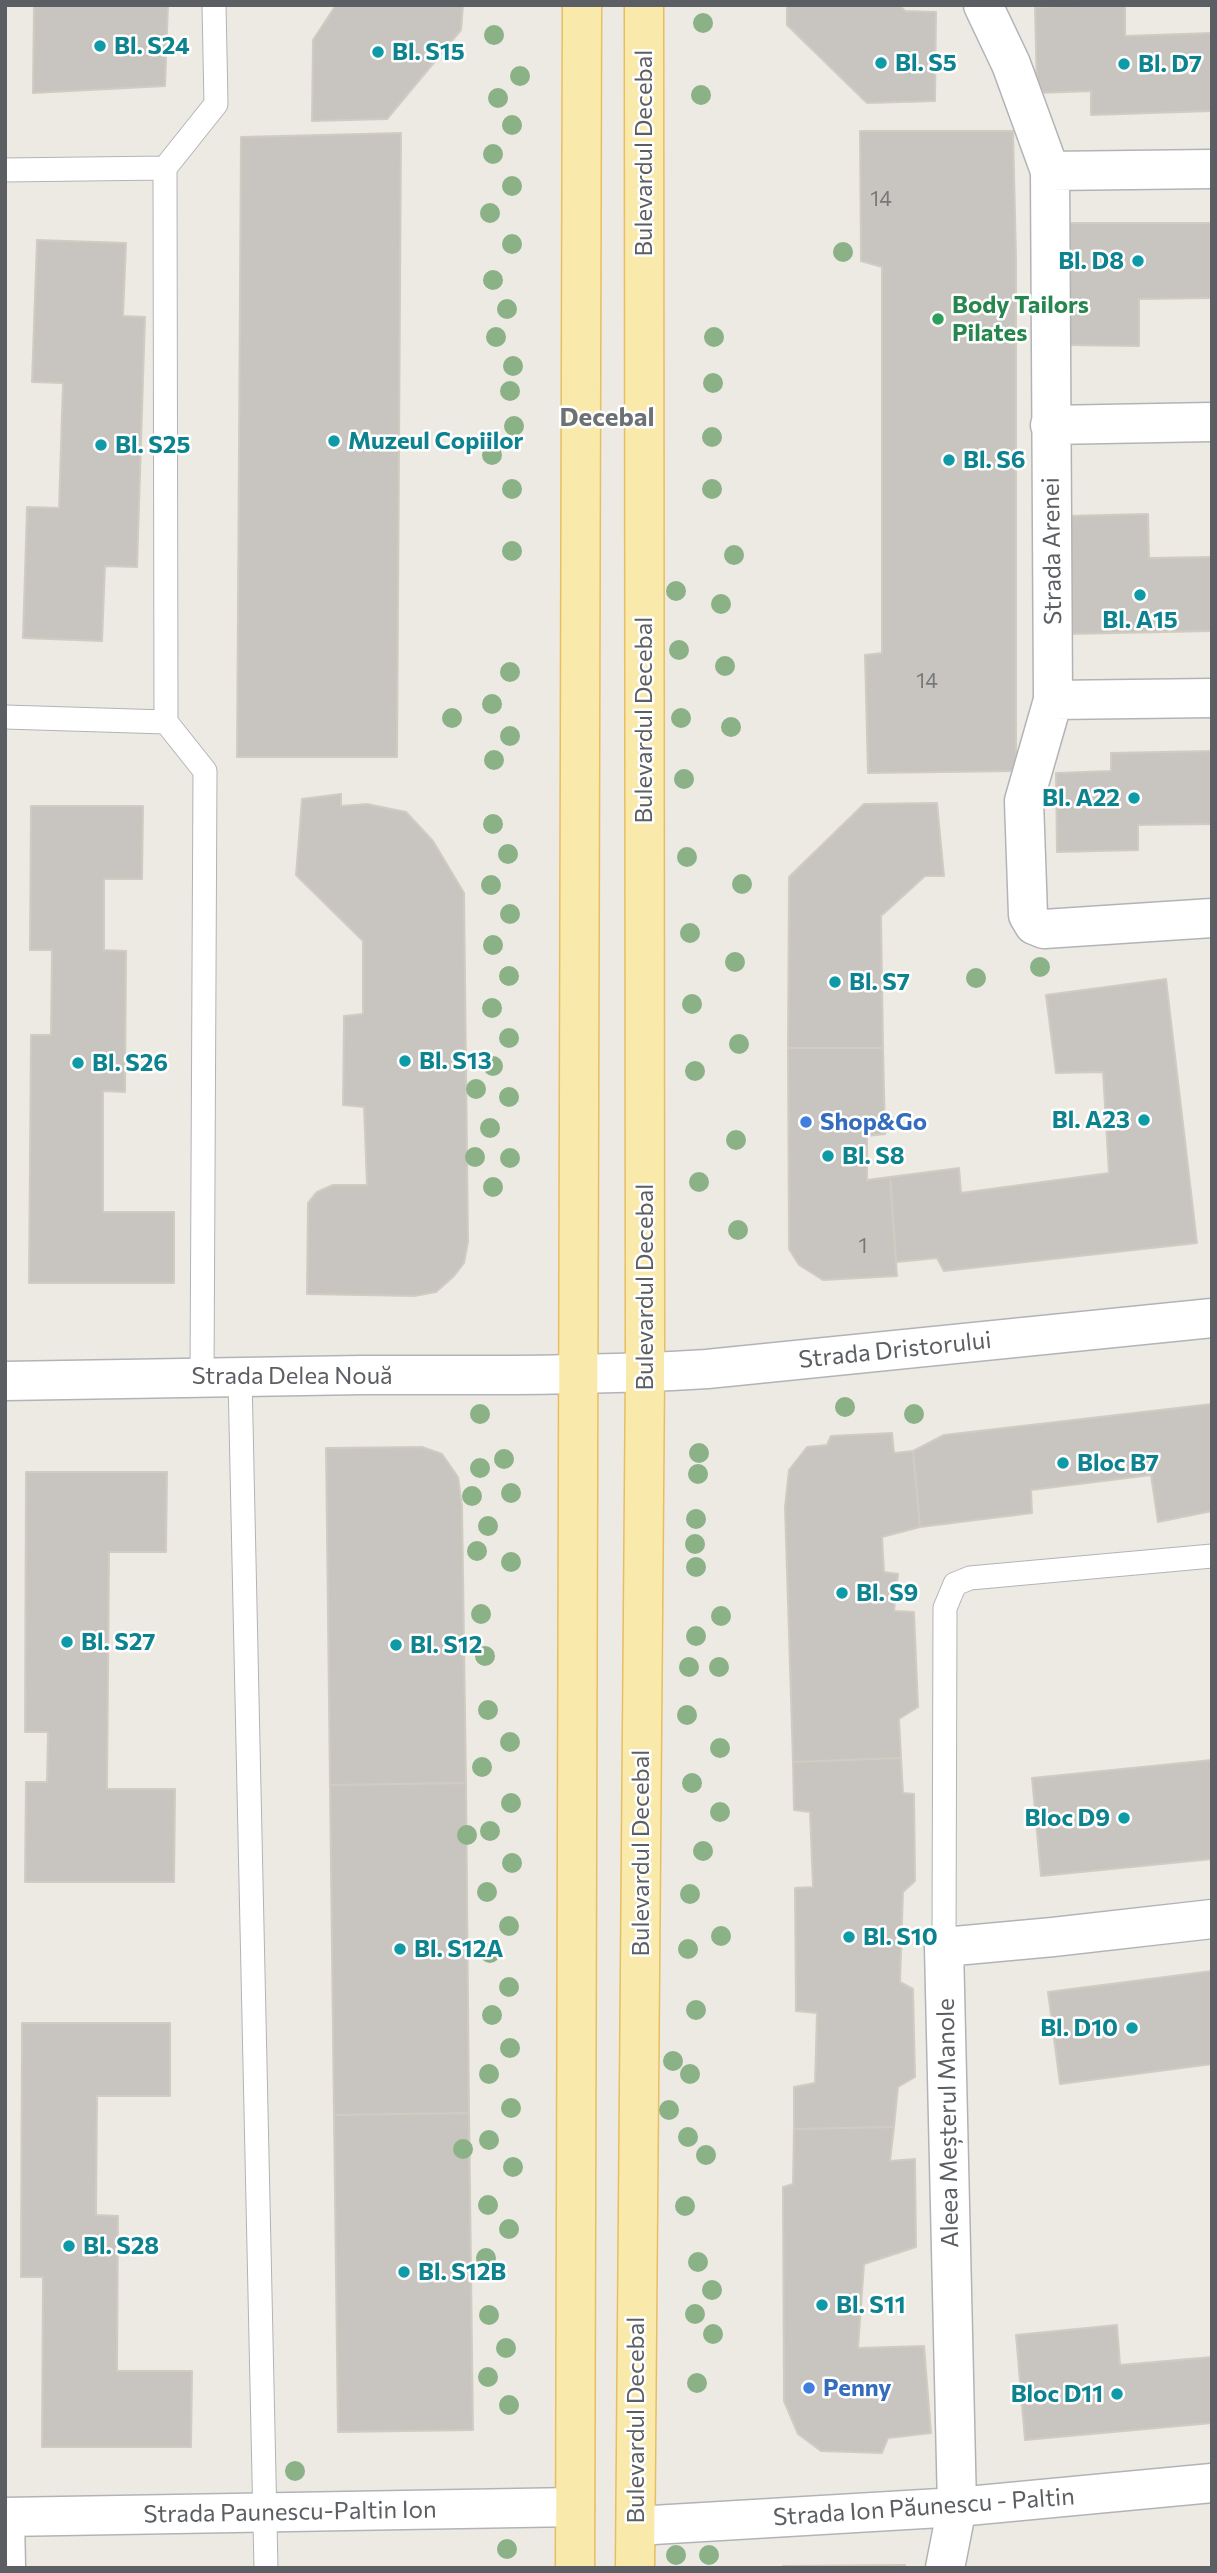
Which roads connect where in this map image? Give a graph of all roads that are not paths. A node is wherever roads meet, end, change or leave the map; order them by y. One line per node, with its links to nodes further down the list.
1 (214, 5): 5 (lane)
2 (582, 5): 18 (main road)
3 (643, 5): 17 (main road, Bulevardul Decebal)
4 (983, 5): 8 (street, Strada Arenei)
5 (165, 168): 7 (lane); 14 (lane)
6 (1212, 169): 8 (street)
7 (5, 170)
8 (1050, 171): 10 (street, Strada Arenei)
9 (1212, 422): 10 (street)
10 (1051, 425): 12 (street, Strada Arenei)
11 (1212, 698): 12 (street)
12 (1053, 700): 15 (street, Strada Arenei)
13 (5, 717): 14 (lane)
14 (166, 722): 19 (lane)
15 (1212, 918)
16 (1212, 1318): 17 (street, Strada Dristorului)
17 (645, 1373): 18 (street, Strada Dristorului); 30 (main road, Bulevardul Decebal)
18 (578, 1375): 20 (street, Strada Delea Nouă); 26 (main road)
19 (202, 1376): 20 (street, Strada Delea Nouă); 21 (street, Strada Delea Nouă)
20 (240, 1377): 28 (lane)
21 (5, 1381)
22 (1212, 1556): 24 (lane)
23 (1212, 1919): 24 (street)
24 (944, 1947): 27 (street, Aleea Meșterul Manole)
25 (1212, 2483): 27 (street, Strada Ion Păunescu - Paltin)
26 (575, 2507): 28 (street, Strada Paunescu-Paltin Ion); 33 (main road)
27 (957, 2507): 30 (street, Strada Ion Păunescu - Paltin); 35 (street, Aleea Meșterul Manole)
28 (264, 2512): 29 (street, Strada Paunescu-Paltin Ion); 32 (lane)
29 (5, 2517): 31 (street)
30 (636, 2526): 34 (main road, Bulevardul Decebal)
31 (6, 2568)
32 (266, 2568)
33 (575, 2568)
34 (635, 2568)
35 (945, 2568)

